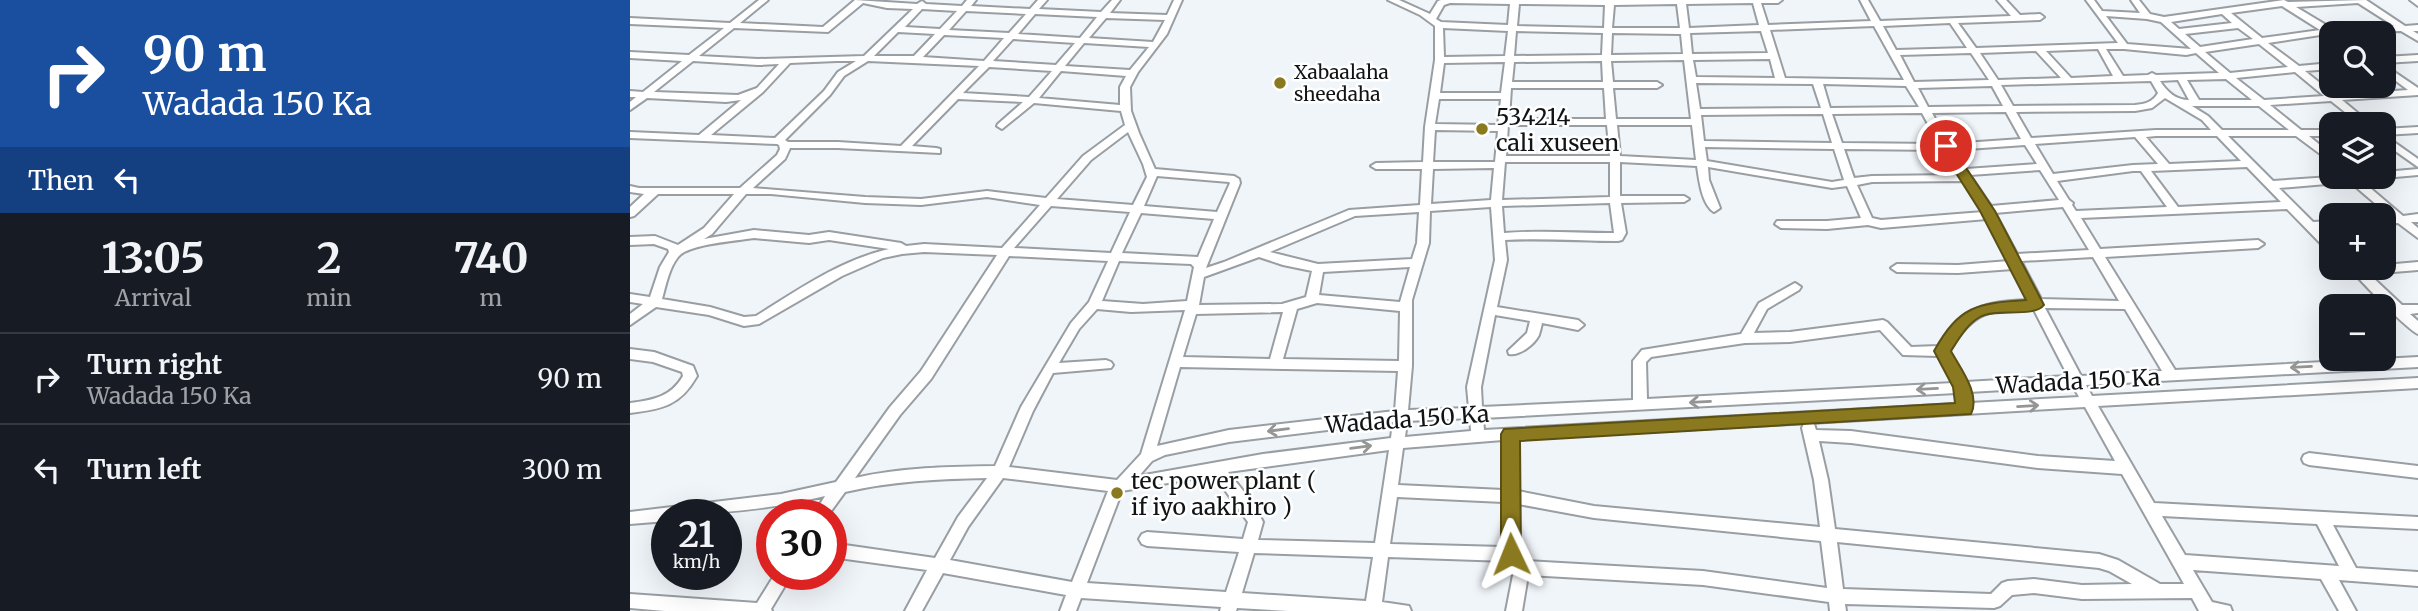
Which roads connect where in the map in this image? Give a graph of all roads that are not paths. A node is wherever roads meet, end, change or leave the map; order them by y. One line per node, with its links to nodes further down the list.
1 (764, 0): 37 (street)
2 (861, 0): 19 (street); 37 (street)
3 (972, 0): 21 (street)
4 (1043, 0): 22 (street)
5 (1116, 0): 25 (street)
6 (1178, 0): 27 (street)
7 (1392, 0): 33 (street)
8 (1756, 0): 9 (street); 18 (street); 40 (street)
9 (1778, 0)
10 (1864, 0): 34 (street)
11 (2001, 0): 28 (street)
12 (2090, 0): 23 (street)
13 (2135, 0): 26 (street)
14 (2350, 0): 15 (street); 20 (street)
15 (2361, 0): 43 (street)
16 (1515, 1): 17 (street); 33 (street); 39 (street)
17 (1610, 1): 18 (street); 44 (street)
18 (1682, 1): 45 (street)
19 (923, 3): 21 (street); 38 (street)
20 (2283, 3): 24 (street); 36 (street)
21 (964, 9): 22 (street); 47 (street)
22 (1031, 12): 25 (street); 49 (street)
23 (2101, 13): 26 (street); 55 (street)
24 (2225, 13): 31 (street); 35 (street)
25 (1106, 15): 27 (street); 51 (street)
26 (2147, 16): 31 (street)
27 (1170, 18): 53 (street)
28 (2018, 18): 29 (street); 30 (street)
29 (2040, 18)
30 (1952, 20): 34 (street); 57 (street)
31 (2164, 20): 46 (street)
32 (630, 21): 37 (street)
33 (1436, 22): 39 (street); 70 (street)
34 (1875, 22): 40 (street); 59 (street)
35 (2239, 25): 46 (street); 52 (street)
36 (2319, 25)
37 (732, 26): 63 (street)
38 (898, 27): 47 (street); 64 (street)
39 (1512, 28): 44 (street); 68 (street)
40 (1765, 28): 45 (street); 62 (street)
41 (2418, 28): 43 (street)
42 (2396, 29): 43 (street)
43 (2404, 29): 50 (street)
44 (1608, 31): 45 (street); 65 (street)
45 (1685, 31): 61 (street)
46 (2177, 32): 58 (street)
47 (941, 33): 49 (street); 67 (street)
48 (2319, 34): 52 (street)
49 (1009, 36): 51 (street); 72 (street)
50 (2418, 38)
51 (1080, 41): 53 (street); 74 (street)
52 (2261, 43): 58 (street); 75 (street)
53 (1156, 45): 76 (street)
54 (2100, 46): 55 (street); 56 (street); 81 (street)
55 (2124, 46): 58 (street)
56 (2038, 48): 57 (street); 85 (street)
57 (1974, 50): 59 (street); 84 (street)
58 (2198, 51): 79 (street)
59 (1892, 53): 87 (street)
60 (630, 55): 63 (street)
61 (1690, 56): 62 (street); 65 (street); 82 (street)
62 (1772, 56): 83 (street)
63 (692, 58): 71 (street); 95 (street)
64 (867, 58): 67 (street); 71 (street); 124 (street)
65 (1606, 58): 68 (street); 89 (street)
66 (2418, 58): 69 (street)
67 (916, 59): 72 (street)
68 (1509, 59): 70 (street); 91 (street)
69 (2396, 59)
70 (1440, 60): 97 (street)
71 (787, 61): 90 (street)
72 (985, 65): 74 (street); 96 (street)
73 (2319, 67): 75 (street)
74 (1058, 69): 76 (street); 99 (street)
75 (2297, 70): 79 (street); 98 (street)
76 (1130, 73): 104 (street)
77 (2152, 76): 78 (street); 81 (street); 93 (street)
78 (2180, 76): 79 (street); 101 (street)
79 (2228, 76): 102 (street)
80 (2396, 76): 92 (street)
81 (2119, 78): 85 (street)
82 (1693, 80): 83 (street); 109 (street)
83 (1781, 81): 86 (street)
84 (1994, 81): 85 (street); 87 (street); 105 (street)
85 (2069, 81)
86 (1817, 82): 87 (street); 106 (street)
87 (1910, 84): 107 (street)
88 (1657, 85): 89 (street)
89 (1608, 87): 91 (street); 110 (street)
90 (760, 90): 95 (street); 122 (street)
91 (1508, 90): 97 (street); 111 (street)
92 (2418, 92): 98 (street)
93 (2163, 93): 100 (street); 105 (street)
94 (630, 94): 95 (street)
95 (645, 95): 103 (street)
96 (956, 96): 99 (street); 129 (street)
97 (1435, 96): 114 (street)
98 (2334, 99): 102 (street); 108 (street)
99 (1032, 100): 104 (street); 112 (street)
100 (2181, 103): 101 (street); 117 (street)
101 (2196, 103): 102 (street)
102 (2262, 103): 118 (street)
103 (630, 107)
104 (1124, 108): 113 (street)
105 (2010, 108): 107 (street); 123 (street)
106 (1827, 111): 107 (street); 109 (street); 126 (street)
107 (1926, 112): 127 (street)
108 (2351, 112)
109 (1696, 117): 110 (street); 125 (street)
110 (1612, 124): 111 (street); 132 (street)
111 (1504, 125): 114 (street); 133 (street)
112 (1002, 126)
113 (1130, 126): 143 (street); 156 (street)
114 (1430, 127): 135 (street)
115 (2418, 130): 116 (street)
116 (2396, 131)
117 (2221, 133): 118 (street); 120 (street); 136 (street)
118 (2300, 133): 119 (street); 130 (street)
119 (2319, 133)
120 (2138, 134): 123 (street); 139 (street)
121 (630, 135): 122 (street)
122 (701, 138): 124 (street)
123 (2028, 142): 127 (street); 140 (street)
124 (781, 143): 129 (street); 153 (street)
125 (1701, 144): 126 (street); 134 (street)
126 (1840, 146): 127 (street); 148 (street)
127 (1946, 146): 145 (street)
128 (2396, 147): 137 (street)
129 (904, 149): 131 (street)
130 (2319, 149)
131 (936, 150)
132 (1615, 159): 133 (street); 134 (street); 154 (street)
133 (1499, 162): 135 (street); 157 (street)
134 (1702, 163): 148 (street); 161 (street)
135 (1427, 164): 138 (street); 160 (street)
136 (2249, 164): 139 (street); 149 (street)
137 (2418, 164)
138 (1376, 166)
139 (2165, 166): 141 (street)
140 (2044, 167): 145 (street); 146 (street)
141 (2144, 167): 146 (street); 162 (street)
142 (2418, 172): 144 (street)
143 (1151, 173): 163 (street); 167 (street)
144 (2396, 174)
145 (1966, 175): 148 (street); 165 (street)
146 (2051, 178): 158 (street)
147 (2319, 180): 149 (street)
148 (1850, 182): 171 (street)
149 (2270, 185): 159 (street)
150 (630, 188): 152 (street)
151 (2366, 189): 169 (street)
152 (656, 190): 153 (street); 164 (street)
153 (744, 190): 156 (street); 180 (street)
154 (1615, 200): 155 (street); 157 (street); 177 (street)
155 (1684, 200)
156 (1050, 202): 163 (street); 183 (street)
157 (1496, 202): 160 (street); 177 (street)
158 (2068, 203): 165 (street); 166 (street)
159 (2288, 205): 162 (street); 173 (street)
160 (1425, 207): 184 (street); 188 (street)
161 (1714, 208)
162 (2175, 210): 166 (street)
163 (1138, 211): 167 (street); 186 (street)
164 (630, 213)
165 (1989, 213): 171 (street); 187 (street)
166 (2075, 215): 185 (street)
167 (1222, 216): 193 (street)
168 (2418, 218): 169 (street)
169 (2401, 219): 170 (street); 175 (street)
170 (2396, 220)
171 (1868, 221): 172 (street)
172 (1781, 224)
173 (2310, 226): 174 (street); 176 (street)
174 (2319, 226)
175 (2418, 234)
176 (2319, 235)
177 (1499, 237): 206 (street)
178 (630, 241): 182 (street)
179 (2258, 244): 185 (street)
180 (690, 245): 181 (street); 182 (street)
181 (904, 248): 183 (street); 198 (street)
182 (676, 252): 198 (street)
183 (1005, 253): 186 (street); 244 (street)
184 (1260, 253): 191 (street); 193 (street)
185 (2097, 253): 187 (street); 201 (street)
186 (1115, 257): 193 (street); 199 (street)
187 (2014, 262): 192 (street); 200 (street)
188 (1417, 263): 191 (street); 204 (street)
189 (2418, 266): 190 (street)
190 (2396, 267)
191 (1318, 268): 197 (street)
192 (1897, 268)
193 (1200, 270): 202 (street)
194 (2369, 280): 207 (street)
195 (1795, 287): 212 (street)
196 (630, 298): 198 (street)
197 (1312, 299): 203 (street); 204 (street)
198 (655, 301): 209 (street)
199 (1094, 304): 202 (street); 218 (street)
200 (2036, 305): 201 (street); 214 (street); 223 (street)
201 (2128, 306): 222 (street)
202 (1192, 307): 203 (street); 216 (street)
203 (1291, 307): 219 (street)
204 (1406, 307): 221 (street)
205 (2418, 309): 207 (street)
206 (1490, 310): 208 (street); 230 (street)
207 (2398, 310): 211 (street)
208 (1537, 317): 210 (street); 213 (street)
209 (630, 321)
210 (1578, 325)
211 (2418, 329)
212 (1745, 338): 214 (street); 227 (street)
213 (1514, 351)
214 (1942, 351): 225 (street)
215 (630, 355): 228 (street)
216 (1175, 362): 219 (street); 237 (street)
217 (2418, 362): 222 (street, Wadada 150 Ka, one-way to 222)
218 (1052, 363): 220 (street); 241 (street)
219 (1275, 364): 221 (street)
220 (1106, 365)
221 (1405, 366): 231 (street)
222 (2172, 376): 223 (street, Wadada 150 Ka)
223 (2077, 381): 225 (street, Wadada 150 Ka); 226 (street)
224 (2418, 383): 226 (street, Wadada 150 Ka)
225 (1962, 387): 227 (street, Wadada 150 Ka, one-way to 227); 229 (street)
226 (2090, 402): 229 (street, Wadada 150 Ka, one-way to 226); 240 (street)
227 (1640, 405): 230 (street, Wadada 150 Ka)
228 (630, 408)
229 (1965, 409): 232 (street, Wadada 150 Ka)
230 (1477, 414): 231 (street, Wadada 150 Ka); 235 (street)
231 (1401, 416): 236 (street); 237 (street, Wadada 150 Ka, one-way to 237)
232 (1807, 419): 233 (street, Wadada 150 Ka); 234 (street)
233 (1510, 434): 235 (street, Wadada 150 Ka); 246 (street)
234 (1811, 435): 240 (street); 254 (street)
235 (1478, 436): 236 (street, Wadada 150 Ka)
236 (1397, 443): 239 (street, Wadada 150 Ka, one-way to 236); 245 (street)
237 (1147, 457): 243 (street)
238 (2309, 459): 242 (street)
239 (1218, 468): 243 (street, Wadada 150 Ka); 256 (street)
240 (2126, 468): 249 (street)
241 (1000, 472): 243 (street, Wadada 150 Ka); 244 (street, Wadada 150 Ka); 261 (street)
242 (2418, 472)
243 (1120, 485): 267 (street)
244 (840, 486): 247 (street); 248 (street, Wadada 150 Ka)
245 (1392, 491): 246 (street); 257 (street)
246 (1509, 496): 254 (street); 259 (street)
247 (831, 499)
248 (742, 505)
249 (2149, 509): 252 (street); 260 (street)
250 (651, 516): 251 (street, Wadada 150 Ka)
251 (630, 518)
252 (2320, 518): 253 (street); 264 (street)
253 (2418, 523)
254 (1828, 534): 268 (street); 271 (street)
255 (1147, 539): 256 (street)
256 (1249, 546): 257 (street); 272 (street)
257 (1381, 551): 259 (street); 274 (street)
258 (847, 552): 261 (street)
259 (1511, 554): 262 (street)
260 (2180, 562): 263 (street); 269 (street)
261 (938, 565): 267 (street); 277 (street)
262 (1522, 568): 271 (street); 280 (street)
263 (2325, 571): 264 (street); 282 (street)
264 (2351, 573): 265 (street)
265 (2418, 579)
266 (774, 590): 276 (street)
267 (1076, 590): 272 (street); 278 (street)
268 (2159, 592): 269 (street); 273 (street)
269 (2197, 592): 275 (street)
270 (630, 601): 276 (street)
271 (1837, 604): 273 (street)
272 (1230, 606): 274 (street)
273 (1997, 606)
274 (1373, 610): 279 (street)
275 (2207, 610): 281 (street)
276 (762, 611)
277 (913, 611)
278 (1068, 611)
279 (1403, 611)
280 (1514, 611)
281 (2224, 611)
282 (2348, 611)

